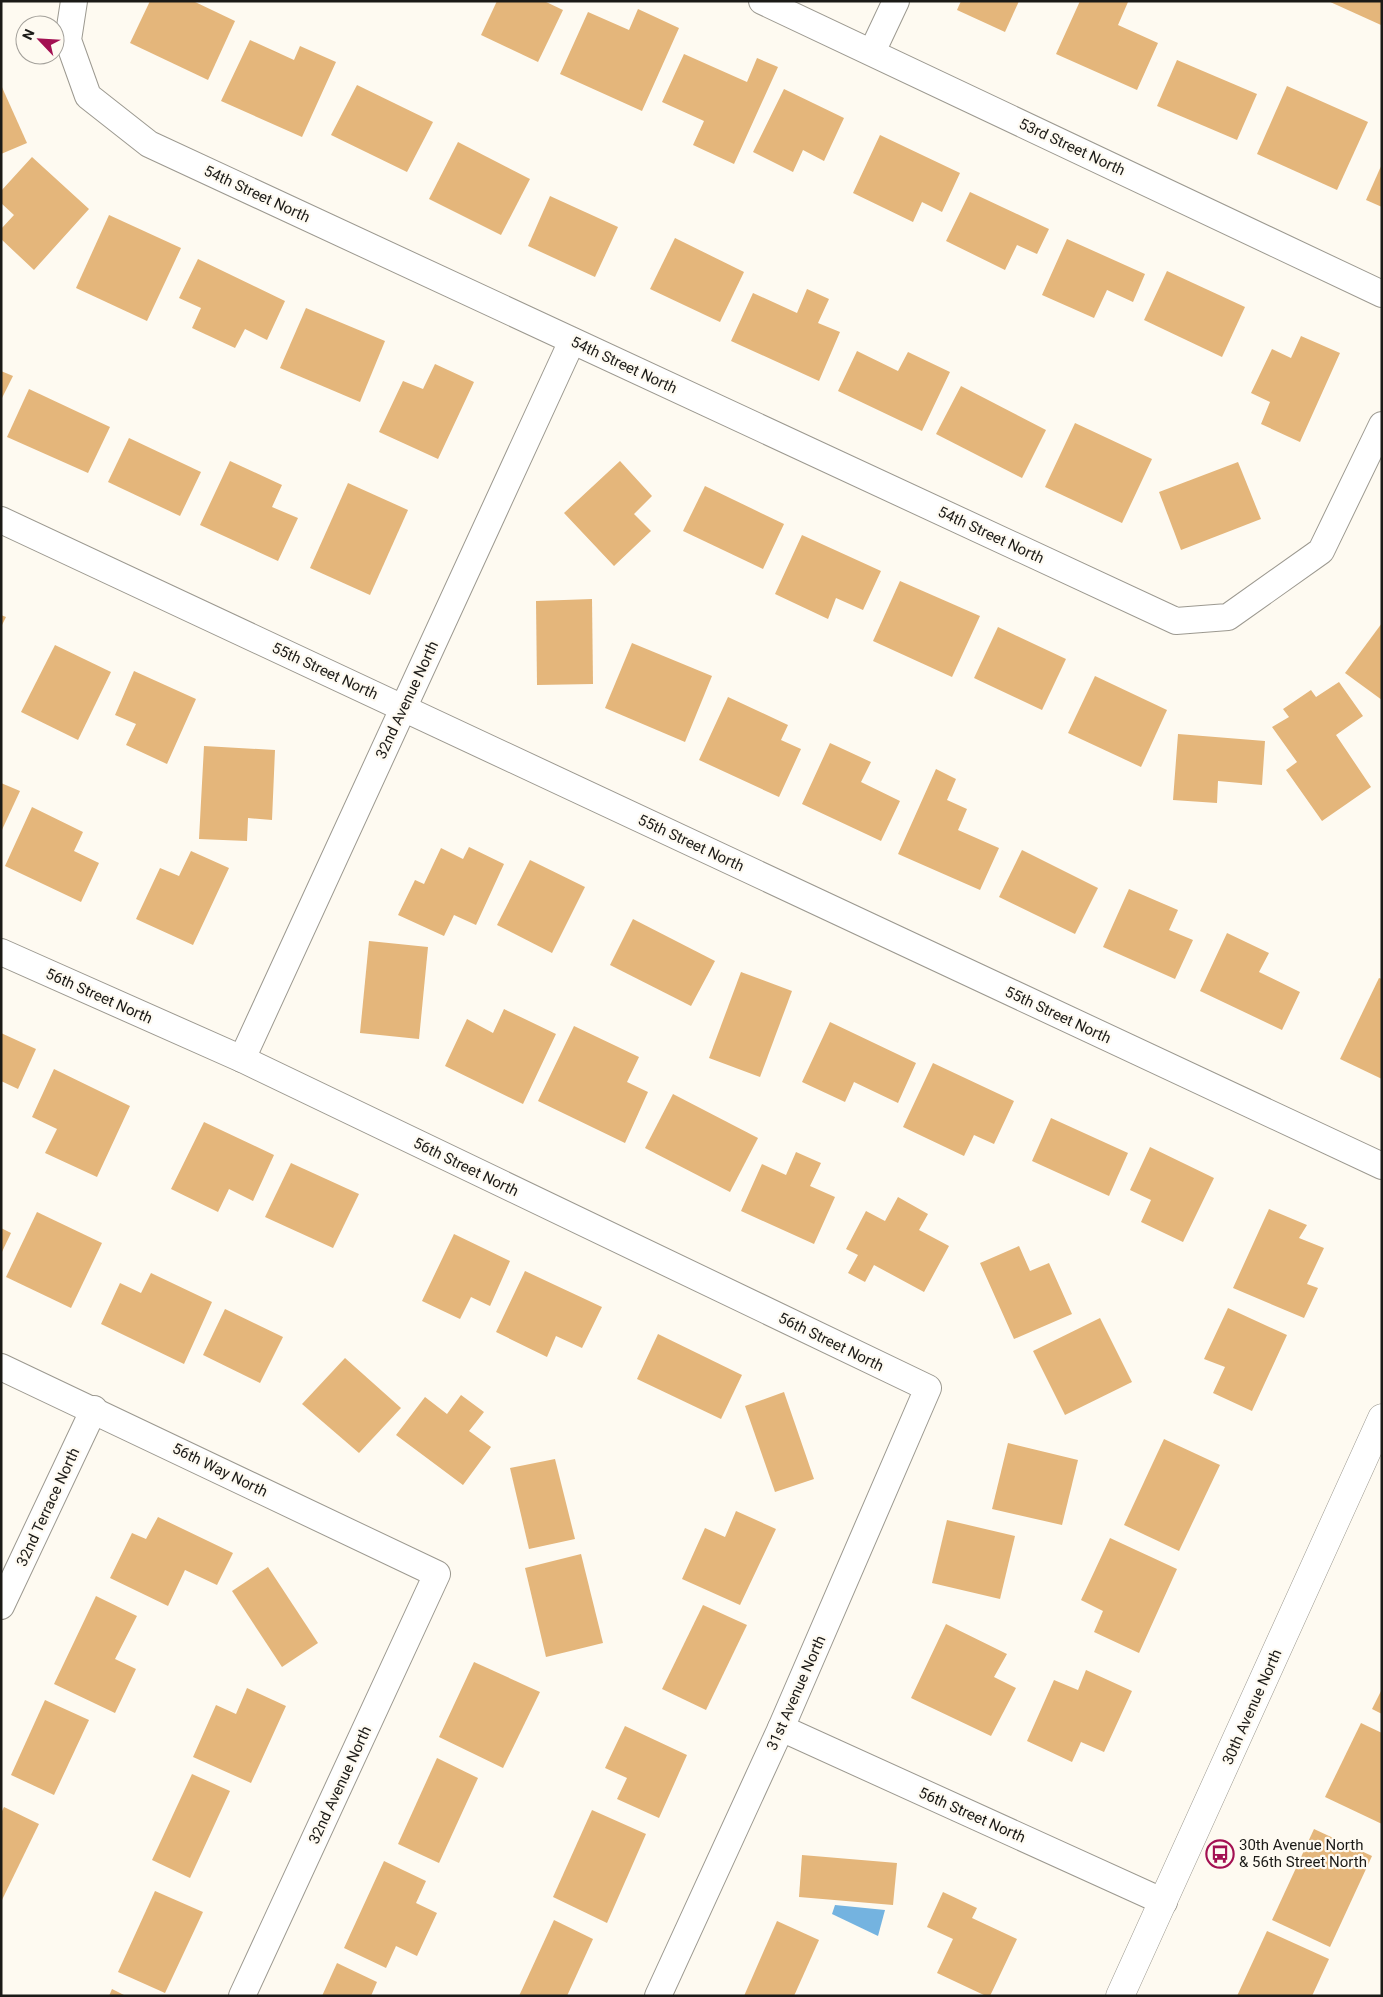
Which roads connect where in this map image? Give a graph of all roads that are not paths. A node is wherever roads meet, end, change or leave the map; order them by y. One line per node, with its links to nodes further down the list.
1 (74, 1): 6 (street, 54th Street North)
2 (762, 1): 4 (street, 53rd Street North)
3 (896, 1): 4 (street)
4 (872, 52): 5 (street, 53rd Street North)
5 (1382, 294)
6 (572, 341): 7 (street, 54th Street North); 9 (street, 32nd Avenue North)
7 (1382, 425)
8 (1, 520): 9 (street, 55th Street North)
9 (404, 708): 11 (street, 32nd Avenue North); 12 (street, 55th Street North)
10 (1, 952): 11 (street, 56th Street North)
11 (242, 1060): 14 (street, 56th Street North)
12 (1382, 1166)
13 (1, 1367): 15 (street, 56th Way North)
14 (928, 1388): 19 (street, 31st Avenue North)
15 (94, 1409): 17 (street, 56th Way North); 18 (street, 32nd Terrace North)
16 (1382, 1418): 20 (street, 30th Avenue North)
17 (437, 1574): 21 (street, 32nd Avenue North)
18 (1, 1606)
19 (781, 1728): 20 (street, 56th Street North); 22 (street, 31st Avenue North)
20 (1164, 1902): 23 (street, 30th Avenue North)
21 (242, 1996)
22 (658, 1996)
23 (1120, 1996)

